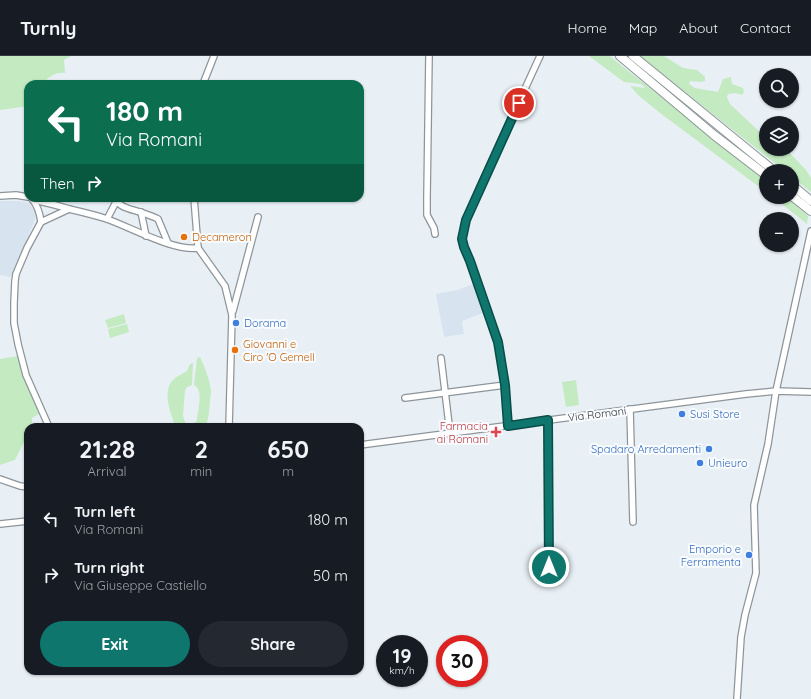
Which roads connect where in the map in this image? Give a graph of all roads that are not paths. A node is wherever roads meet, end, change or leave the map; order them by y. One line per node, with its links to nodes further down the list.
1 (214, 56): 6 (street)
2 (429, 56): 26 (street)
3 (540, 56): 32 (street)
4 (620, 56): 8 (highway)
5 (633, 56): 7 (highway)
6 (205, 80)
7 (765, 164)
8 (759, 170)
9 (799, 191): 13 (highway)
10 (0, 196): 11 (street)
11 (24, 197)
12 (799, 201): 20 (highway)
13 (811, 201)
14 (33, 202): 24 (street)
15 (45, 202): 19 (street)
16 (115, 202): 23 (street)
17 (118, 202): 21 (street)
18 (194, 202): 29 (street)
19 (69, 209): 23 (street); 24 (street)
20 (811, 210)
21 (141, 212): 27 (street); 28 (street)
22 (258, 217): 30 (street)
23 (107, 219): 27 (street)
24 (41, 222): 39 (street)
25 (811, 231): 33 (street)
26 (435, 234)
27 (146, 236): 28 (street)
28 (168, 243): 29 (street)
29 (198, 248): 30 (street)
30 (232, 315): 40 (street)
31 (441, 358): 35 (street)
32 (505, 385): 35 (street); 41 (street)
33 (776, 391): 34 (street, Via Romani); 37 (street, Via Romani); 50 (street)
34 (811, 392)
35 (446, 394): 36 (street); 42 (street)
36 (405, 398)
37 (630, 409): 38 (street, Via Romani); 47 (street)
38 (548, 420): 41 (street, Via Romani); 49 (street)
39 (47, 423)
40 (229, 423)
41 (508, 426): 42 (street, Via Romani)
42 (450, 433): 43 (street, Via Romani)
43 (364, 444)
44 (0, 479): 45 (street)
45 (24, 486)
46 (24, 521): 48 (street)
47 (633, 522)
48 (0, 524)
49 (549, 567)
50 (737, 699)

